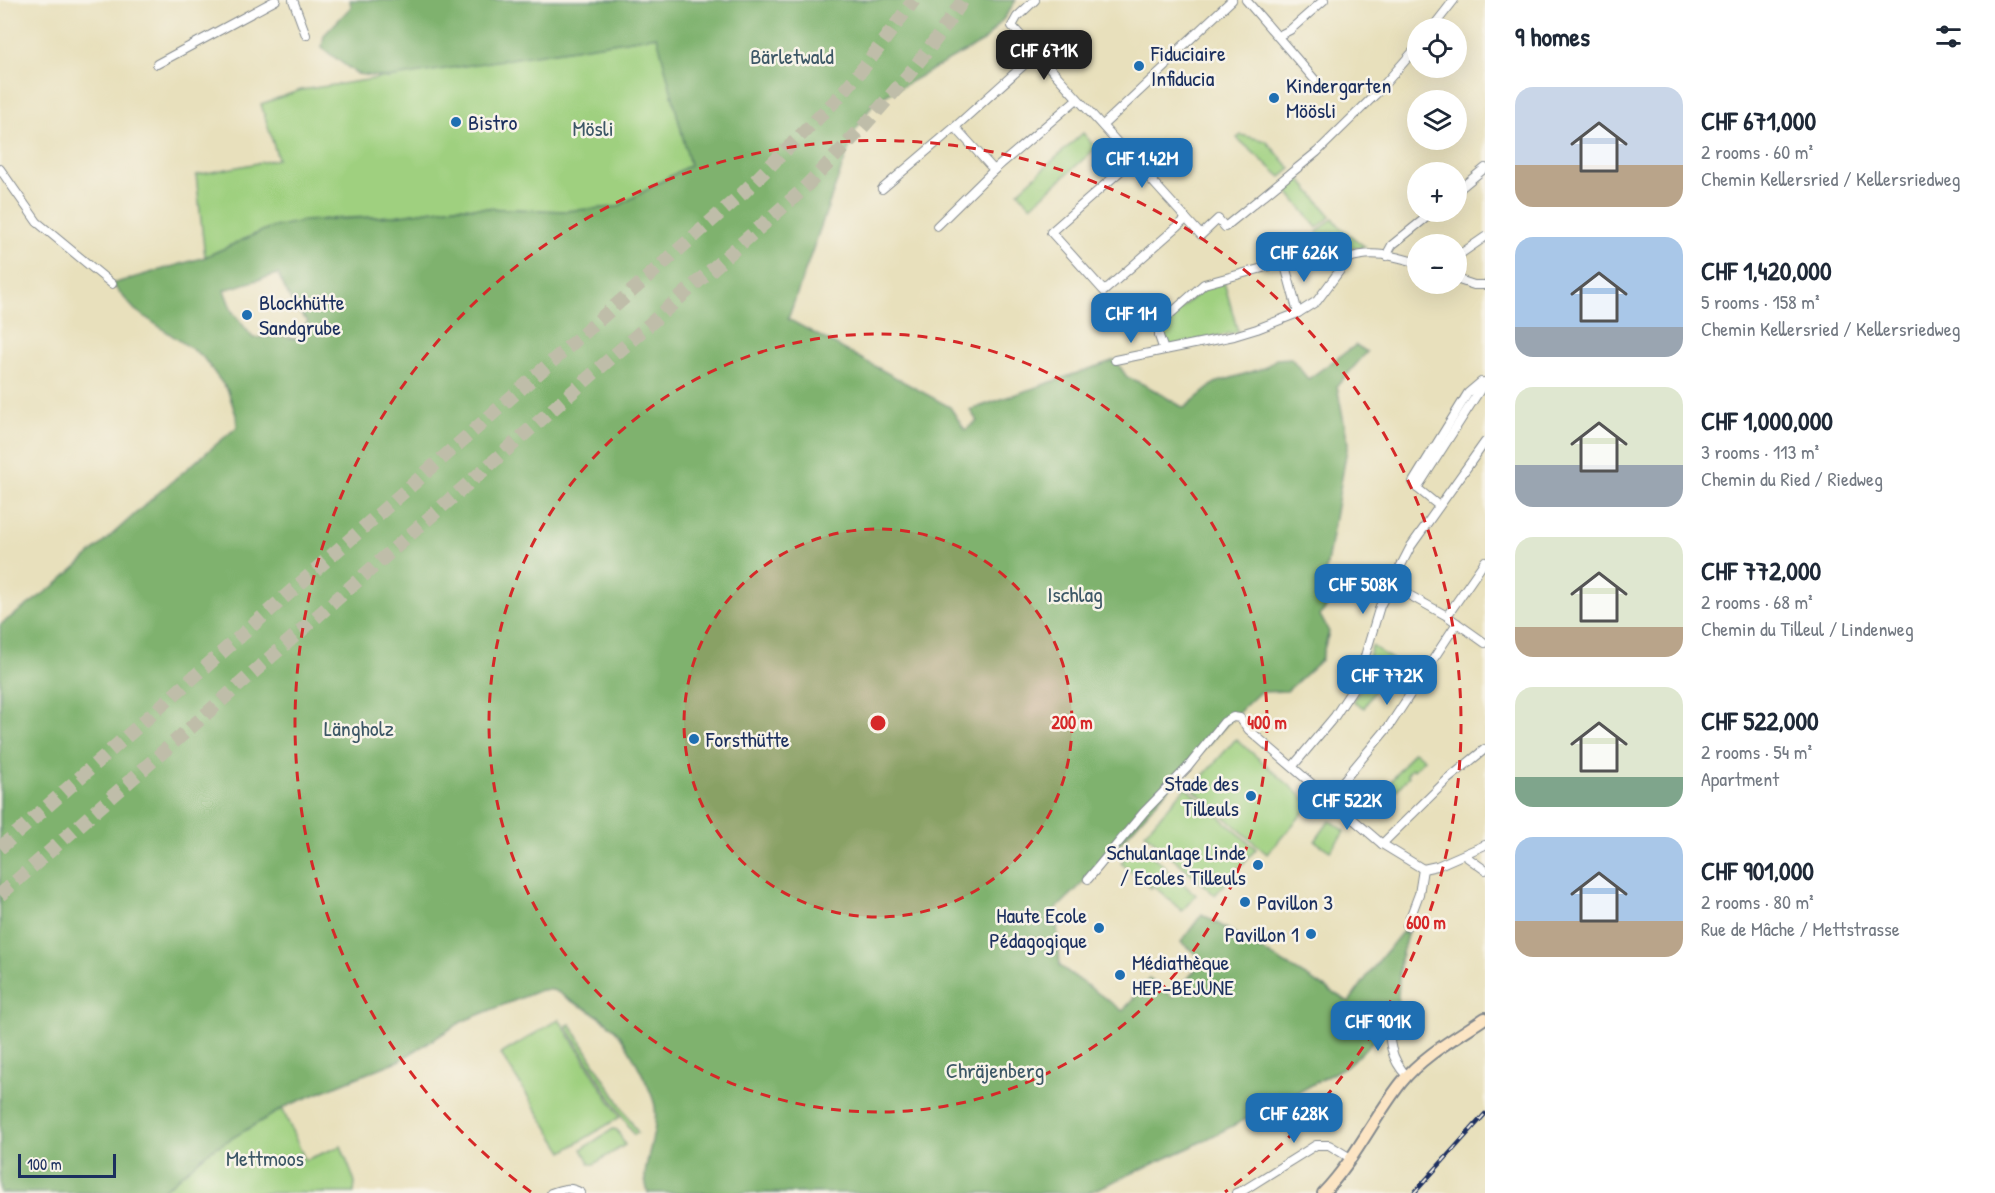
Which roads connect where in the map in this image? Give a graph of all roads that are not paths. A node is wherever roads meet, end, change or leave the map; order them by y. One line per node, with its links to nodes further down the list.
1 (276, 0): 13 (street)
2 (293, 0): 9 (street)
3 (1035, 0): 11 (street)
4 (1232, 0): 16 (street)
5 (1246, 0): 10 (street)
6 (1324, 0): 10 (street)
7 (1454, 0): 8 (street)
8 (1440, 18)
9 (306, 34)
10 (1278, 36): 14 (street)
11 (1036, 54): 15 (street); 17 (street)
12 (1407, 58): 24 (street)
13 (157, 63)
14 (1316, 80)
15 (1077, 99): 16 (street); 21 (street)
16 (1103, 125): 18 (street)
17 (955, 127): 21 (street); 23 (street)
18 (1133, 160): 24 (street); 24 (street)
19 (1485, 168): 22 (street)
20 (0, 169): 32 (street)
21 (994, 170): 26 (street)
22 (1467, 183)
23 (882, 189)
24 (1186, 219)
25 (1420, 222): 29 (street)
26 (937, 226)
27 (1485, 237): 28 (street)
28 (1467, 249)
29 (1386, 255): 30 (street); 34 (street)
30 (1407, 260)
31 (1467, 283): 33 (street)
32 (112, 284)
33 (1485, 285)
34 (1298, 313): 35 (street); 35 (street)
35 (1164, 350): 36 (street)
36 (1115, 360)
37 (1485, 381): 39 (street)
38 (1485, 442): 39 (street)
39 (1439, 506): 41 (street)
40 (1485, 561): 42 (street)
41 (1391, 585): 42 (street); 46 (street)
42 (1447, 616): 43 (street)
43 (1457, 623): 44 (street); 47 (street)
44 (1485, 643)
45 (1485, 748): 48 (street)
46 (1293, 766): 47 (street); 53 (street)
47 (1329, 798): 48 (street)
48 (1382, 844): 51 (street)
49 (1485, 845): 50 (street)
50 (1464, 855): 51 (street); 52 (street)
51 (1423, 869): 54 (street)
52 (1485, 870)
53 (1088, 879)
54 (1407, 926)
55 (1388, 1014): 59 (street)
56 (1397, 1017): 58 (street)
57 (1485, 1018): 59 (main road)
58 (1397, 1036)
59 (1407, 1076): 60 (main road)
60 (1352, 1159): 63 (street); 64 (main road)
61 (551, 1193): 62 (street)
62 (581, 1193)
63 (1236, 1193)
64 (1323, 1193)

